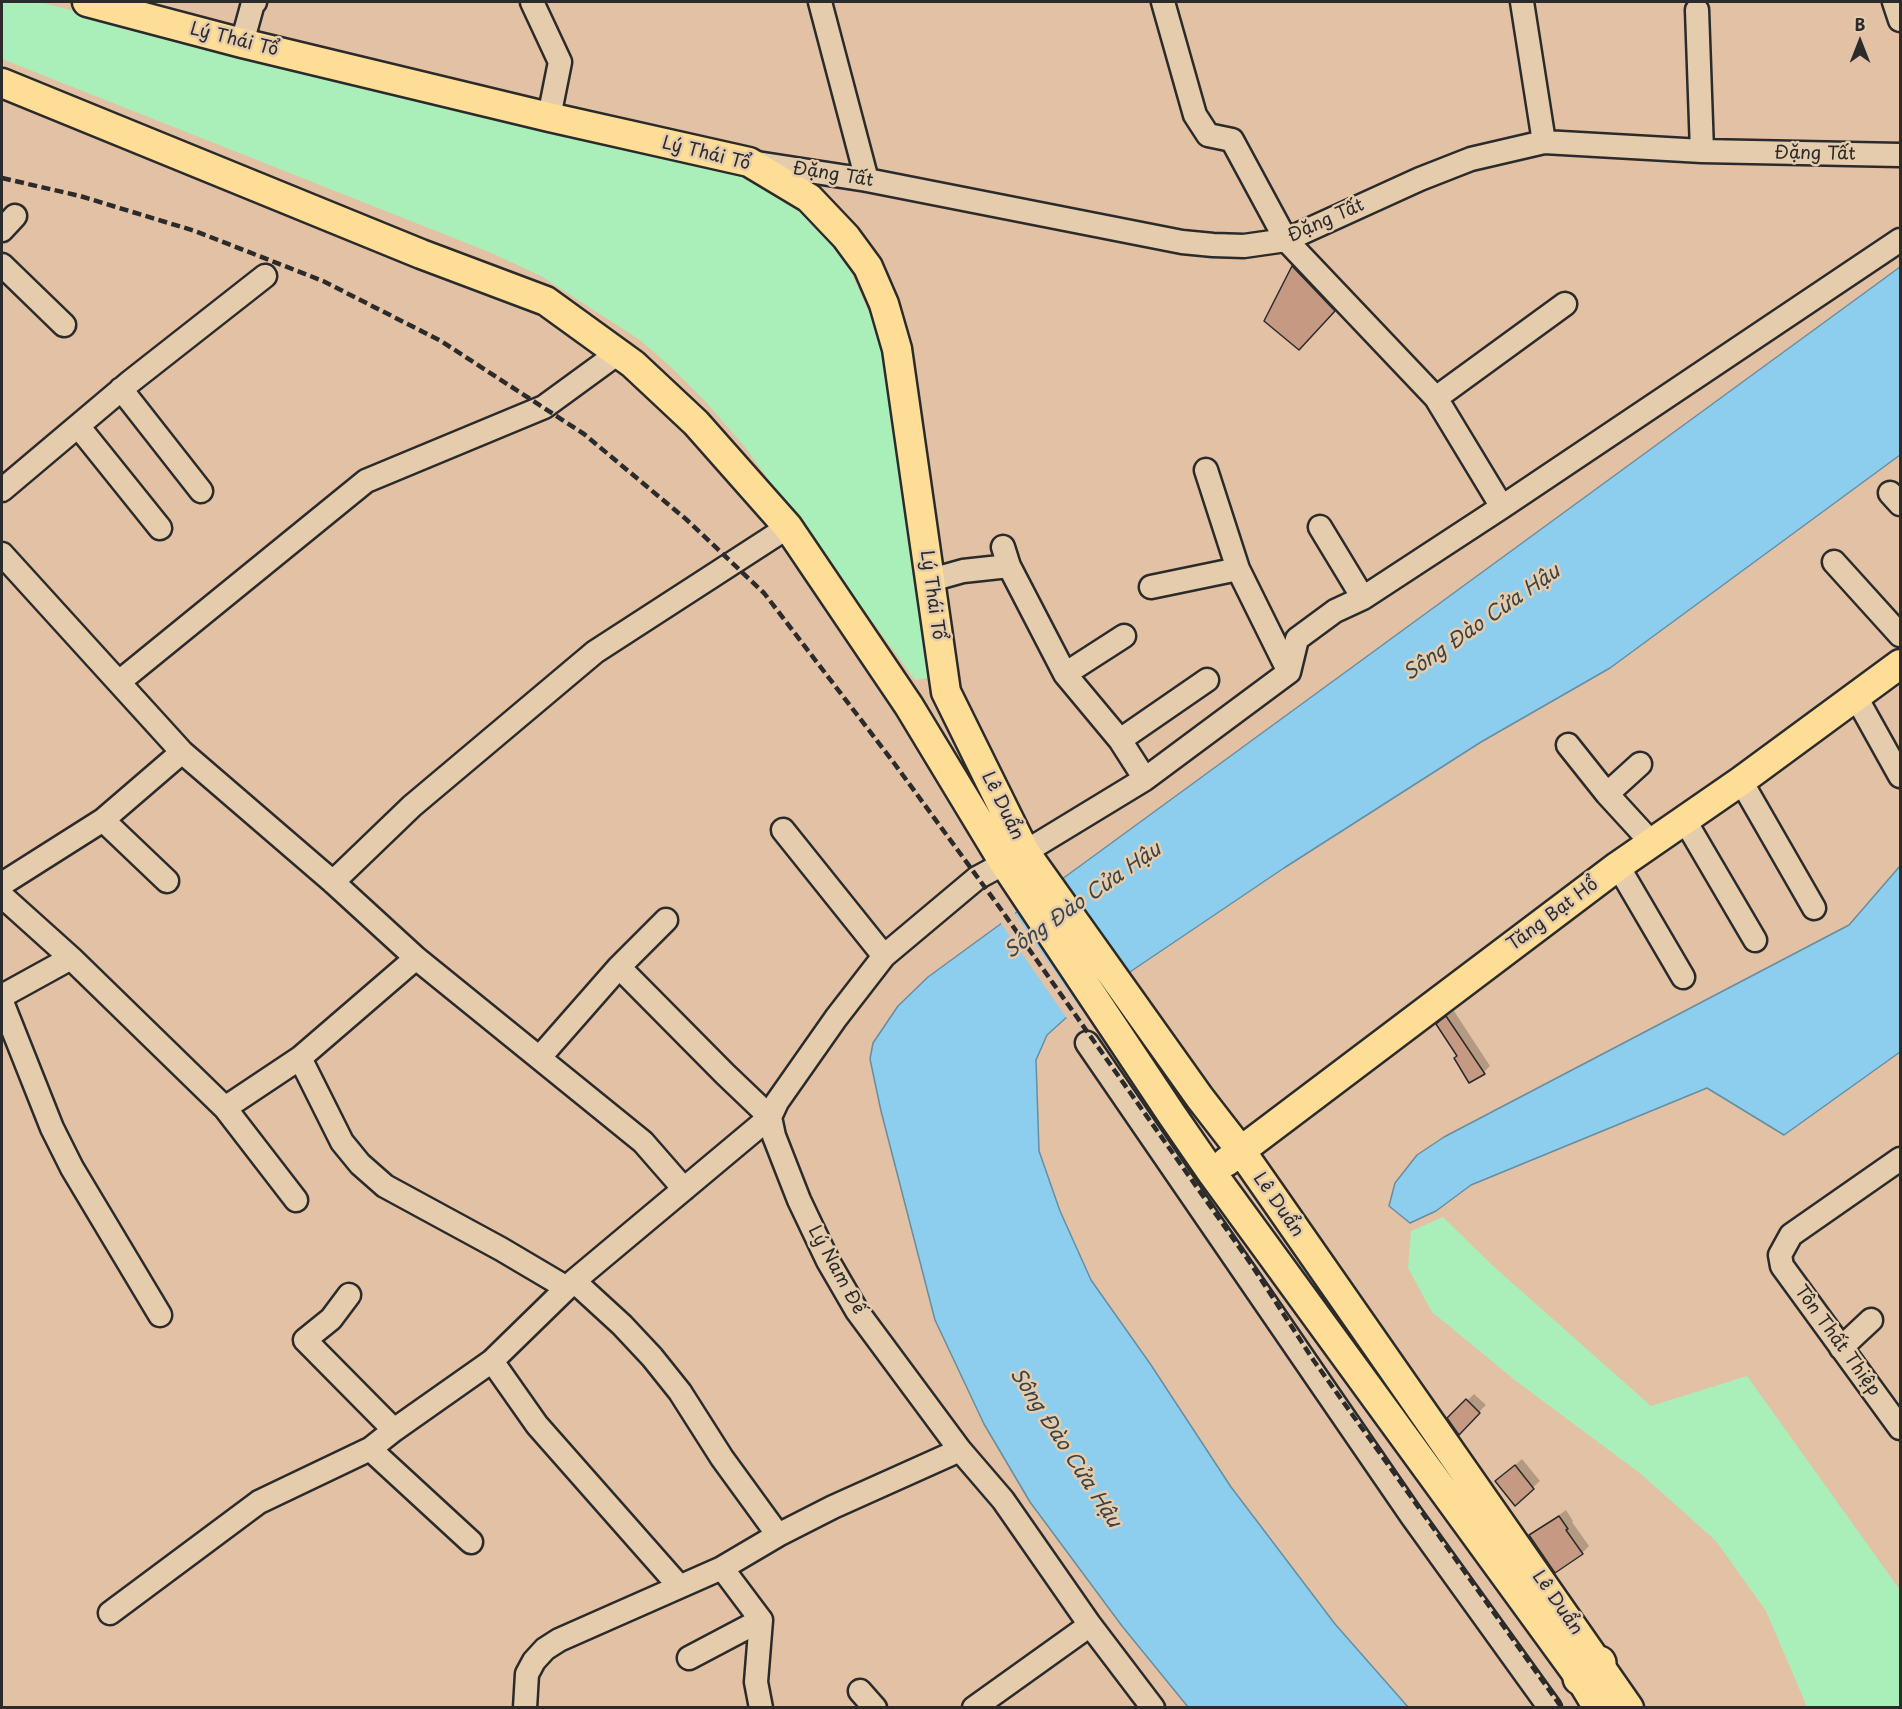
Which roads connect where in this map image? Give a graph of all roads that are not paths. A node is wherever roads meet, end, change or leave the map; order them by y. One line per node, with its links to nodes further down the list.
1 (87, 2): 10 (main road, Lý Thái Tổ)
2 (253, 2): 10 (street)
3 (532, 2): 12 (street)
4 (820, 2): 17 (street)
5 (1163, 2): 18 (street)
6 (1522, 2): 13 (street)
7 (1894, 2): 9 (street)
8 (1697, 10): 14 (street)
9 (1900, 20)
10 (242, 43): 12 (main road, Lý Thái Tổ)
11 (2, 83): 24 (main road)
12 (549, 117): 16 (main road, Lý Thái Tổ)
13 (1544, 142): 14 (street, Đặng Tất); 18 (street, Đặng Tất)
14 (1702, 151): 15 (street, Đặng Tất)
15 (1900, 155)
16 (749, 162): 17 (street, Đặng Tất); 38 (main road, Lý Thái Tổ)
17 (867, 180): 18 (street, Đặng Tất)
18 (1286, 240): 26 (street)
19 (1900, 240): 31 (street)
20 (2, 265): 23 (street)
21 (265, 276): 25 (street)
22 (1565, 304): 26 (street)
23 (64, 325)
24 (618, 353): 32 (main road); 47 (street)
25 (121, 389): 27 (street); 30 (street)
26 (1436, 398): 31 (street)
27 (78, 426): 29 (street); 34 (street)
28 (1206, 470): 37 (street)
29 (2, 490)
30 (201, 491)
31 (1502, 507): 40 (street)
32 (788, 527): 50 (main road); 66 (street)
33 (1320, 527): 40 (street)
34 (160, 528)
35 (2, 554): 47 (street)
36 (1834, 562): 41 (street)
37 (1238, 569): 39 (street); 44 (street)
38 (931, 580): 45 (street); 48 (main road, Lý Thái Tổ)
39 (1151, 587)
40 (1363, 598): 44 (street)
41 (1900, 635)
42 (1124, 636): 45 (street)
43 (1900, 664): 49 (main road, Tăng Bạt Hổ)
44 (1289, 672): 56 (street)
45 (1065, 674): 51 (street)
46 (1207, 680): 51 (street)
47 (119, 682): 53 (street)
48 (946, 692): 50 (main road); 63 (main road, Lê Duẩn)
49 (1856, 697): 55 (street); 57 (main road, Tăng Bạt Hổ)
50 (909, 706): 63 (main road, Lê Duẩn)
51 (1120, 740): 56 (street)
52 (1568, 745): 58 (street)
53 (182, 752): 60 (street); 66 (street)
54 (1640, 764): 58 (street)
55 (1900, 776)
56 (1145, 778): 63 (street)
57 (1741, 781): 59 (main road, Tăng Bạt Hổ); 69 (street)
58 (1607, 794): 62 (street)
59 (1684, 819): 62 (main road, Tăng Bạt Hổ); 71 (street)
60 (103, 820): 65 (street); 67 (street)
61 (783, 830): 72 (street)
62 (1652, 842): 64 (main road, Tăng Bạt Hổ)
63 (1017, 862): 72 (street); 84 (main road, Lê Duẩn); 86 (main road, Lê Duẩn)
64 (1618, 866): 76 (street); 84 (main road, Tăng Bạt Hổ)
65 (167, 880)
66 (333, 882): 74 (street)
67 (2, 884)
68 (2, 896): 73 (street)
69 (1814, 908)
70 (666, 920): 75 (street)
71 (1755, 940)
72 (884, 956): 83 (street)
73 (71, 958): 77 (street); 82 (street)
74 (417, 958): 80 (street); 81 (street)
75 (619, 967): 80 (street); 83 (street)
76 (1683, 977)
77 (2, 996)
78 (2, 1002): 91 (street)
79 (1087, 1043): 112 (street)
80 (540, 1057): 87 (street)
81 (300, 1059): 82 (street); 89 (street)
82 (225, 1108): 88 (street)
83 (770, 1117): 87 (street); 98 (street, Lý Nam Đế)
84 (1240, 1151): 86 (main road, Tăng Bạt Hổ); 107 (main road, Lê Duẩn)
85 (1900, 1159): 93 (street, Tôn Thất Thiệp)
86 (1212, 1173): 107 (main road, Lê Duẩn)
87 (684, 1189): 89 (street)
88 (296, 1200)
89 (570, 1285): 94 (street); 99 (street)
90 (349, 1295): 96 (street)
91 (160, 1315)
92 (1871, 1320): 93 (street)
93 (1841, 1348): 95 (street, Tôn Thất Thiệp)
94 (492, 1361): 96 (street); 102 (street)
95 (1900, 1428)
96 (394, 1430): 97 (street)
97 (370, 1449): 100 (street); 103 (street)
98 (960, 1450): 99 (street); 105 (street, Lý Nam Đế)
99 (778, 1535): 101 (street)
100 (471, 1542)
101 (723, 1568): 102 (street); 104 (street)
102 (679, 1586): 108 (street)
103 (110, 1613)
104 (761, 1620): 106 (street); 109 (street)
105 (1090, 1625): 110 (street); 111 (street, Lý Nam Đế)
106 (689, 1658)
107 (1589, 1671): 113 (main road, Lê Duẩn); 114 (main road, Lê Duẩn)
108 (525, 1707)
109 (761, 1707)
110 (974, 1707)
111 (1153, 1707)
112 (1550, 1707)
113 (1598, 1707)
114 (1629, 1707)

